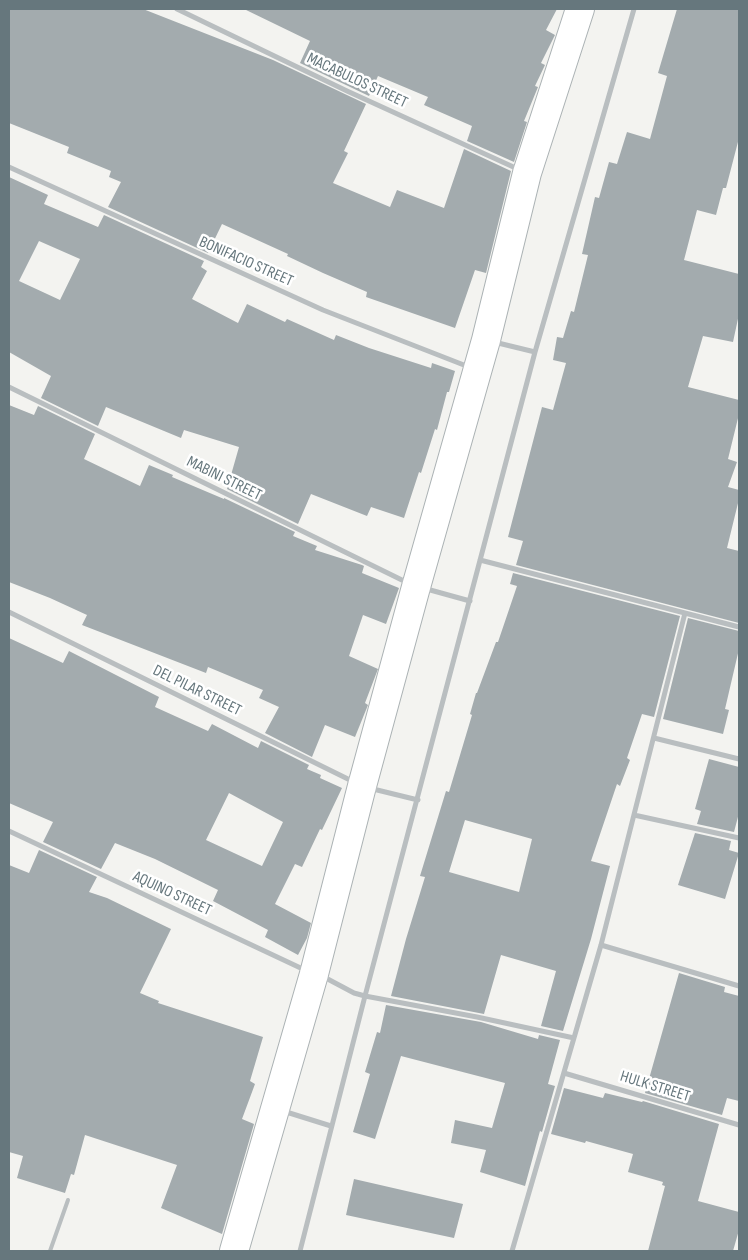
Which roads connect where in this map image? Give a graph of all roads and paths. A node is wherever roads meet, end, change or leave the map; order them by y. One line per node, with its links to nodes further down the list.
1 (177, 9): 5 (street, MACABULOS STREET)
2 (580, 9): 5 (street)
3 (634, 9): 7 (street)
4 (9, 167): 8 (street, BONIFACIO STREET)
5 (527, 173): 6 (street)
6 (493, 342): 7 (street); 8 (street)
7 (536, 352): 10 (street)
8 (477, 370): 11 (street)
9 (9, 387): 11 (street, MABINI STREET)
10 (480, 560): 12 (street); 14 (street)
11 (423, 588): 12 (street, MABINI STREET); 18 (street)
12 (470, 601): 19 (street)
13 (9, 612): 18 (street, DEL PILAR STREET)
14 (685, 612): 15 (street); 16 (street)
15 (739, 627)
16 (654, 738): 17 (street); 20 (street)
17 (739, 759)
18 (369, 788): 19 (street, DEL PILAR STREET); 24 (street)
19 (418, 800): 26 (street)
20 (634, 815): 22 (street); 23 (street)
21 (9, 831): 24 (street, AQUINO STREET)
22 (739, 838)
23 (601, 945): 25 (street); 27 (street)
24 (320, 976): 26 (street, AQUINO STREET); 29 (street)
25 (739, 986)
26 (365, 996): 27 (street, AQUINO STREET); 31 (street)
27 (574, 1038): 28 (street)
28 (564, 1073): 30 (street, HULK STREET); 36 (street)
29 (281, 1110): 31 (street); 34 (street)
30 (739, 1125)
31 (331, 1126): 35 (street)
32 (68, 1200): 33 (lane)
33 (50, 1251)
34 (234, 1251)
35 (300, 1251)
36 (512, 1251)

